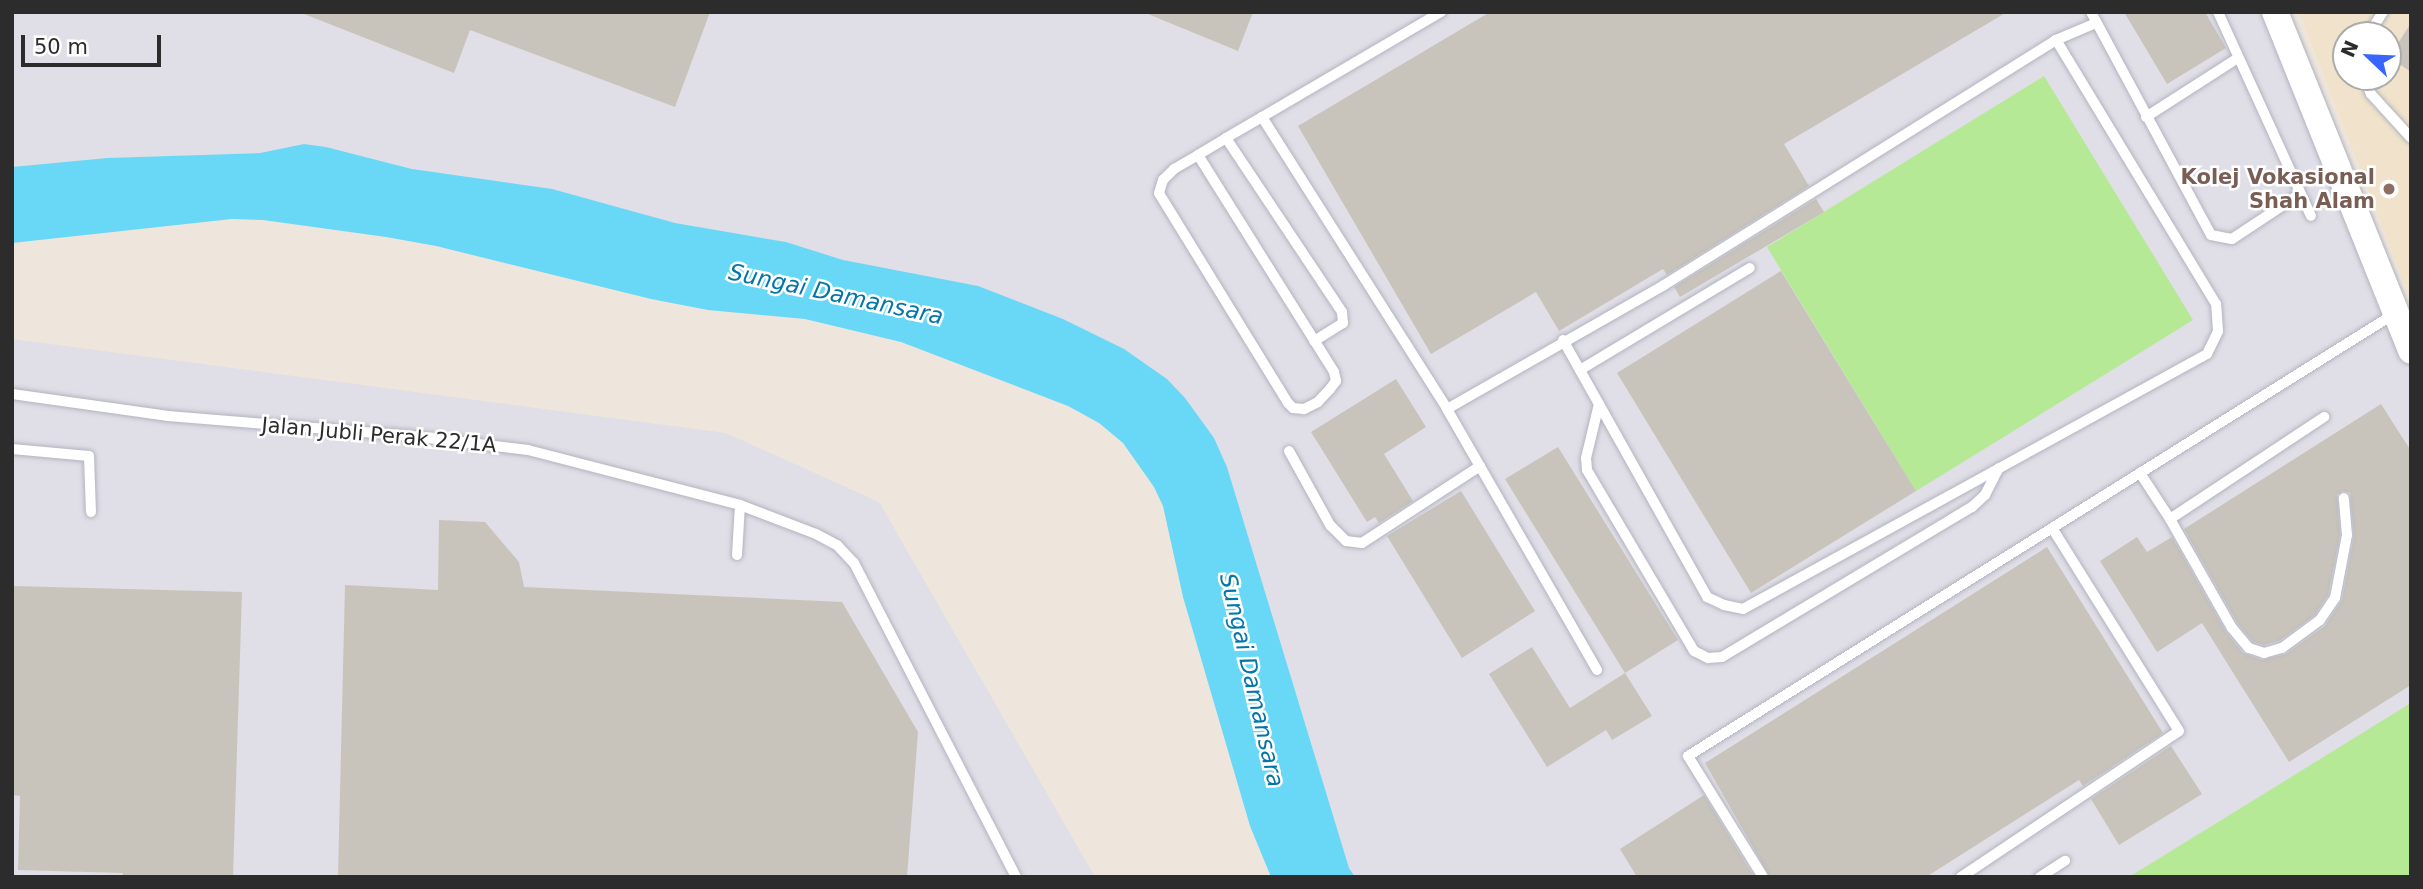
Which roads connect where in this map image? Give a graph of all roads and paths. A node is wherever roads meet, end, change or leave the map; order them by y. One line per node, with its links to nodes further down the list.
1 (1441, 12): 9 (lane)
2 (2091, 12): 5 (lane)
3 (2218, 12): 7 (lane)
4 (2275, 12): 17 (main road)
5 (2096, 23): 6 (lane); 10 (lane)
6 (2056, 40): 18 (lane); 29 (lane)
7 (2238, 58): 10 (lane); 14 (lane)
8 (2370, 91): 12 (lane)
9 (1262, 117): 11 (lane); 24 (lane)
10 (2146, 117): 14 (lane)
11 (1226, 138): 13 (lane); 19 (lane)
12 (2411, 138)
13 (1198, 155): 19 (lane); 19 (lane)
14 (2300, 194): 15 (lane)
15 (2311, 216)
16 (1750, 268): 21 (lane)
17 (2394, 314): 20 (main road); 30 (lane)
18 (1563, 340): 21 (lane); 24 (lane)
19 (1314, 341)
20 (2411, 351)
21 (1580, 370): 23 (lane)
22 (12, 394): 32 (lane, Jalan Jubli Perak 22/1A)
23 (1599, 404): 29 (lane); 29 (lane)
24 (1447, 409): 28 (lane)
25 (2324, 417): 34 (lane)
26 (12, 449): 33 (lane)
27 (1289, 451): 28 (lane)
28 (1480, 466): 37 (lane)
29 (1999, 468)
30 (2140, 473): 34 (lane); 35 (lane)
31 (2344, 498): 34 (lane)
32 (740, 505): 36 (lane); 39 (lane, Jalan Jubli Perak 22/1A)
33 (91, 512)
34 (2170, 519)
35 (2052, 528): 40 (lane); 41 (lane)
36 (737, 555)
37 (1597, 670)
38 (2065, 861): 42 (lane)
39 (1016, 877)
40 (1763, 877)
41 (1961, 877)
42 (2040, 877)

